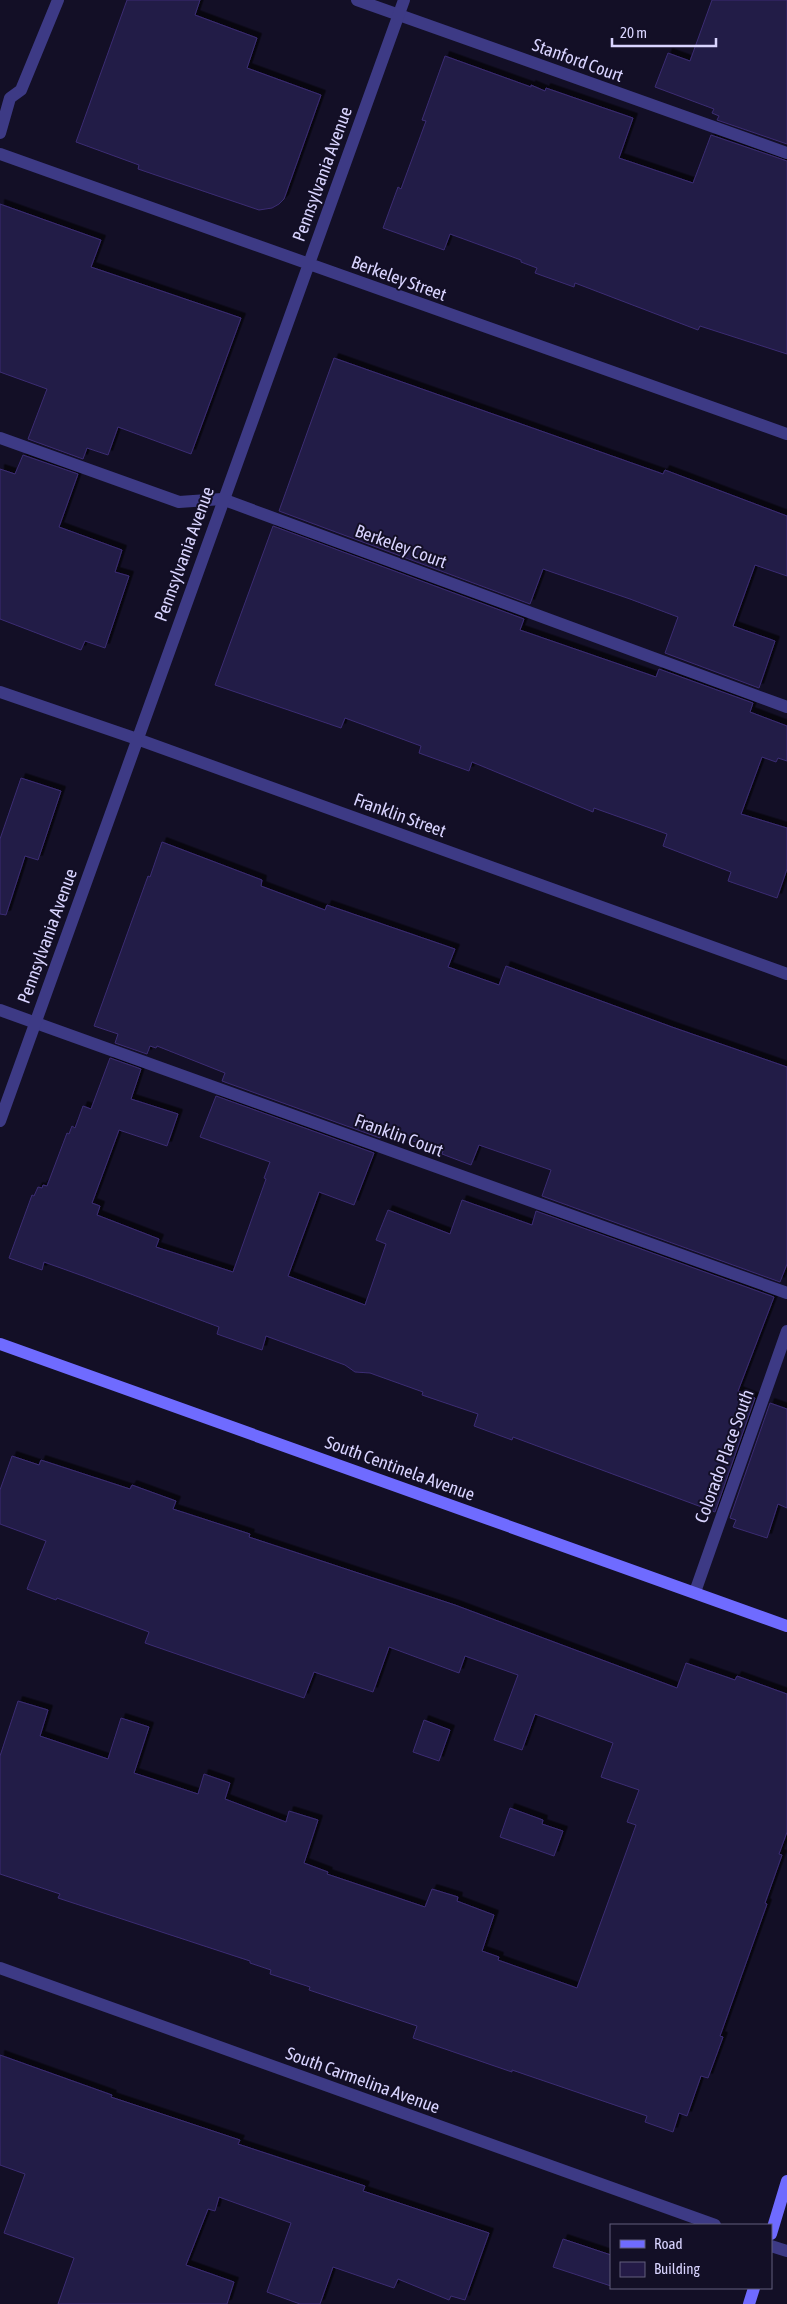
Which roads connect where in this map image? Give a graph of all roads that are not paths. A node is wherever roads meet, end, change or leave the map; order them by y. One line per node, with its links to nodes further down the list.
1 (58, 0): 5 (street)
2 (357, 0): 4 (street, Stanford Court)
3 (404, 0): 4 (street, Pennsylvania Avenue)
4 (398, 15): 6 (street, Stanford Court); 8 (street, Pennsylvania Avenue)
5 (0, 133)
6 (787, 153)
7 (0, 154): 8 (street, Berkeley Street)
8 (308, 264): 9 (street, Berkeley Street); 11 (street, Pennsylvania Avenue)
9 (787, 434)
10 (0, 438): 11 (street, Berkeley Court)
11 (222, 499): 13 (street, Berkeley Court); 14 (street, Pennsylvania Avenue)
12 (0, 692): 14 (street, Franklin Street)
13 (787, 707)
14 (137, 739): 15 (street, Franklin Street); 17 (street, Pennsylvania Avenue)
15 (787, 974)
16 (0, 1010): 17 (street, Franklin Court)
17 (35, 1022): 18 (street, Pennsylvania Avenue); 19 (street, Franklin Court)
18 (0, 1122)
19 (787, 1293)
20 (787, 1332): 22 (street, Colorado Place South)
21 (0, 1344): 22 (street, South Centinela Avenue)
22 (695, 1592): 23 (street, South Centinela Avenue)
23 (787, 1626)
24 (0, 1968): 26 (street, South Carmelina Avenue)
25 (787, 2182): 27 (street)
26 (711, 2224)
27 (772, 2231)
28 (772, 2246): 29 (street)
29 (787, 2251)
30 (754, 2289): 31 (street)
31 (749, 2304)

